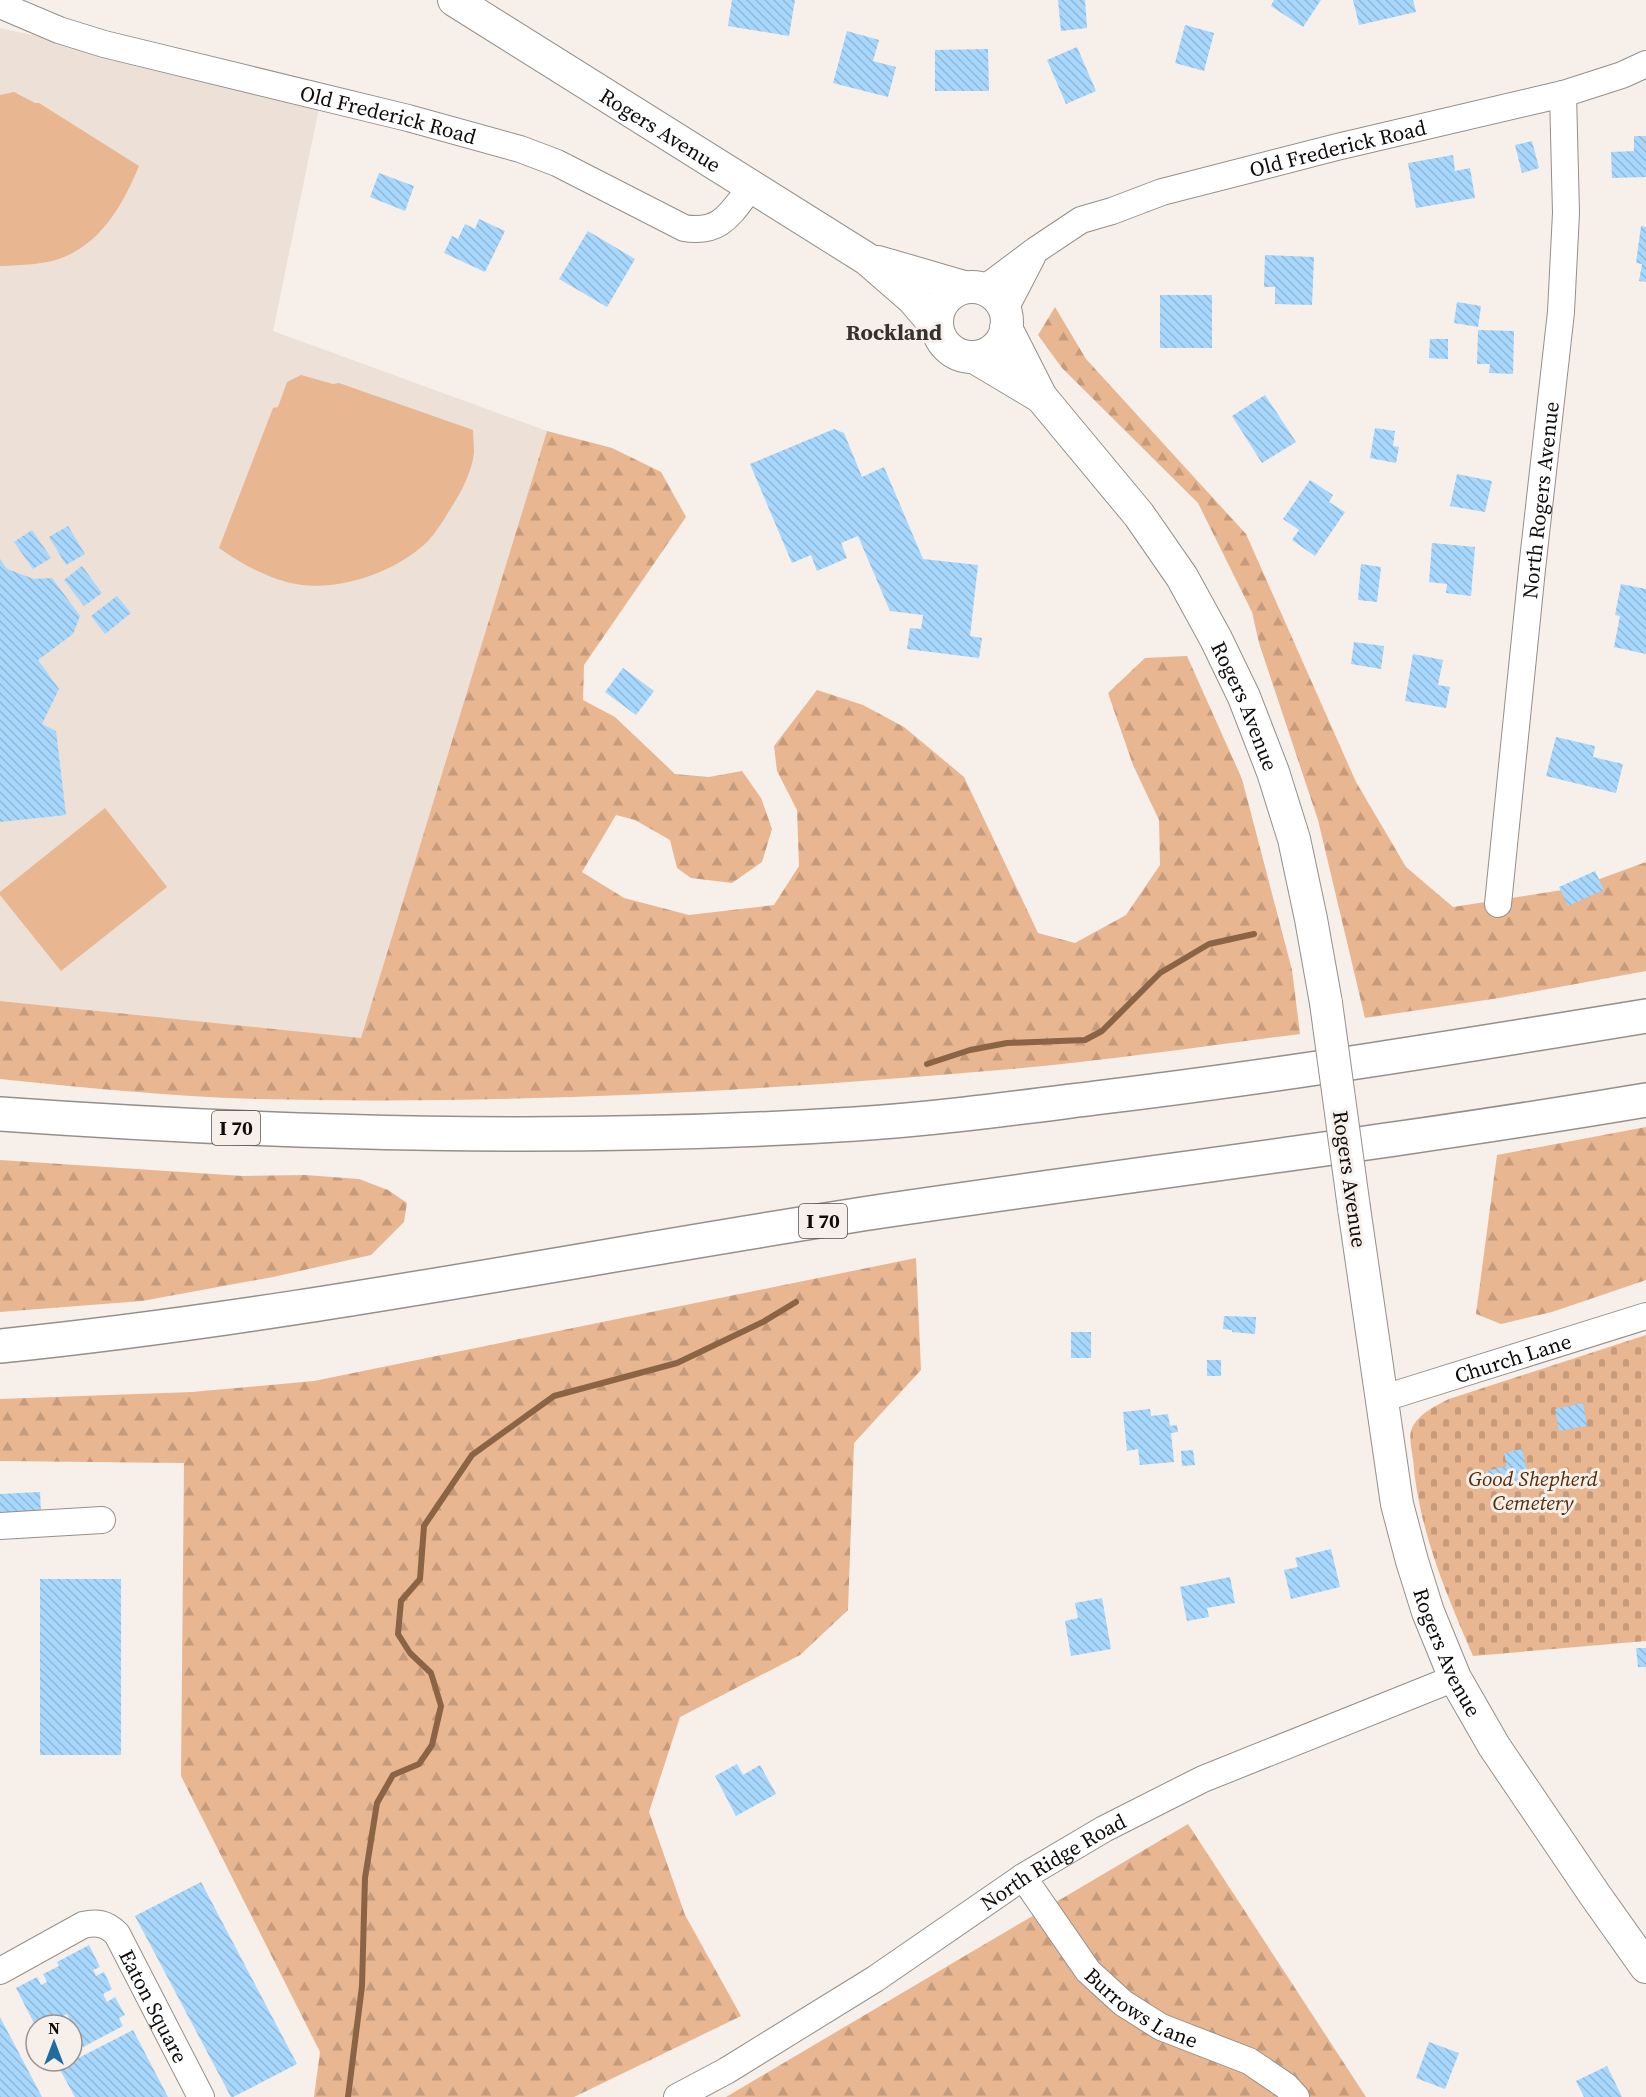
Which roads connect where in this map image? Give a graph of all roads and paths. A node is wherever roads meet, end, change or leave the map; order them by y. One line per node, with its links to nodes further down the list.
1 (454, 0): 5 (main road, Rogers Avenue)
2 (0, 5): 5 (street, Old Frederick Road)
3 (1646, 64): 4 (street, Old Frederick Road)
4 (1563, 94): 7 (street, Old Frederick Road); 11 (street, North Rogers Avenue)
5 (751, 188): 6 (main road, Rogers Avenue)
6 (867, 259): 7 (main road, Rogers Avenue); 8 (main road, Rogers Avenue)
7 (990, 303): 8 (main road); 9 (main road); 10 (main road, Rogers Avenue)
8 (937, 327): 9 (main road)
9 (974, 357): 10 (main road, Rogers Avenue)
10 (1041, 397): 17 (main road, Rogers Avenue, bridge)
11 (1498, 904)
12 (1646, 1017): 14 (highway, I 70)
13 (1646, 1100): 16 (highway, I 70)
14 (0, 1113)
15 (1646, 1316): 17 (street, Church Lane)
16 (0, 1346)
17 (1381, 1400): 20 (main road, Rogers Avenue)
18 (102, 1520): 19 (street)
19 (0, 1526)
20 (1455, 1678): 21 (street, North Ridge Road); 22 (main road, Rogers Avenue)
21 (1023, 1877): 25 (street, North Ridge Road); 26 (street, Burrows Lane)
22 (1646, 1967)
23 (0, 1971): 24 (street, Eaton Square)
24 (201, 2097)
25 (677, 2097)
26 (1296, 2097)

